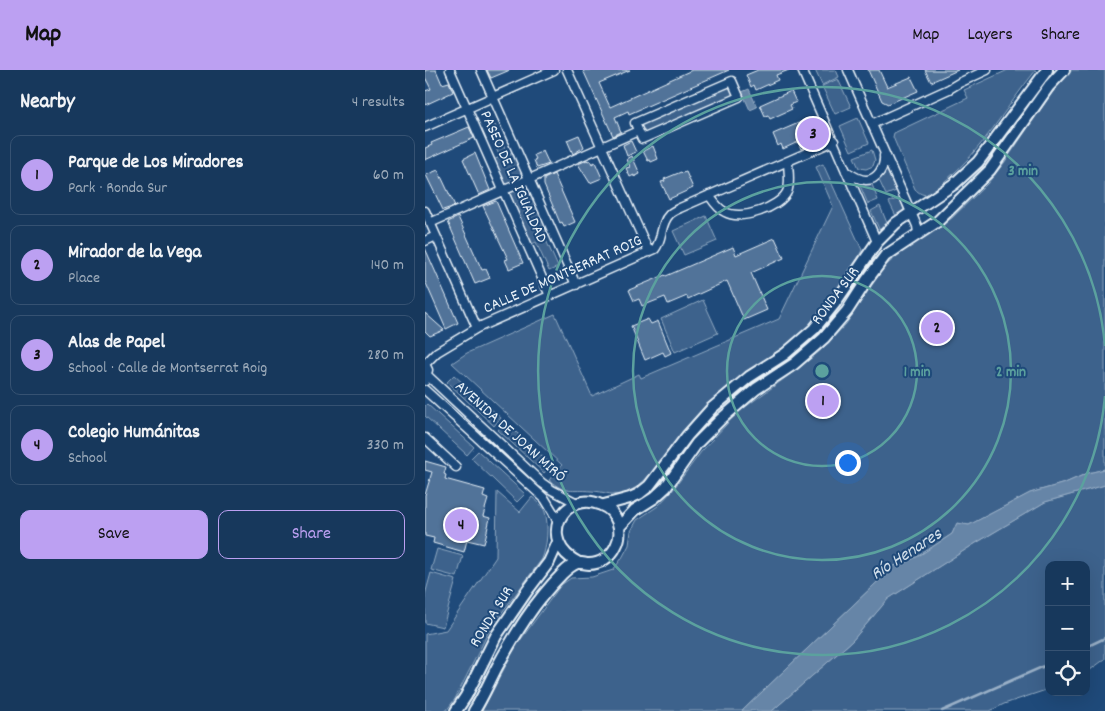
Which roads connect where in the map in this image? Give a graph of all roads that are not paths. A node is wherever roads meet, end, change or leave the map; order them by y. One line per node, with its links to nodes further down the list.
1 (450, 70): 11 (street, PASEO DE LA IGUALDAD)
2 (481, 70): 10 (street, PASEO DE LA IGUALDAD)
3 (554, 70): 10 (street)
4 (567, 70): 16 (street)
5 (802, 70): 15 (street)
6 (848, 70): 12 (street)
7 (987, 70): 12 (street)
8 (1047, 70): 24 (main road, RONDA SUR)
9 (1064, 70): 26 (main road, RONDA SUR)
10 (493, 97): 11 (street); 20 (street, PASEO DE LA IGUALDAD)
11 (467, 108): 13 (street); 21 (street, PASEO DE LA IGUALDAD)
12 (872, 124): 17 (street)
13 (425, 127)
14 (638, 131): 14 (street); 16 (street)
15 (834, 141): 18 (street, CALLE DE MONTSERRAT ROIG); 19 (street)
16 (602, 148): 20 (street); 30 (street)
17 (884, 151): 19 (street); 24 (street)
18 (787, 161): 22 (street, CALLE DE MONTSERRAT ROIG); 22 (street)
19 (847, 171): 29 (street)
20 (530, 180): 21 (street); 31 (street, PASEO DE LA IGUALDAD)
21 (503, 191): 25 (street); 32 (street, PASEO DE LA IGUALDAD)
22 (709, 196): 30 (street, CALLE DE MONTSERRAT ROIG)
23 (425, 211): 25 (street)
24 (911, 212): 26 (street); 29 (main road, RONDA SUR)
25 (430, 223): 27 (street)
26 (918, 233): 42 (main road, RONDA SUR)
27 (436, 236): 28 (street); 33 (street)
28 (425, 241)
29 (877, 242): 40 (main road, RONDA SUR)
30 (649, 252): 31 (street, CALLE DE MONTSERRAT ROIG)
31 (576, 285): 32 (street, CALLE DE MONTSERRAT ROIG)
32 (550, 296): 33 (street, CALLE DE MONTSERRAT ROIG)
33 (477, 328): 34 (street, CALLE DE MONTSERRAT ROIG)
34 (425, 364): 35 (street, AVENIDA DE JOAN MIRÓ)
35 (426, 378): 39 (street, AVENIDA DE JOAN MIRÓ)
36 (425, 390): 41 (street, AVENIDA DE JOAN MIRÓ)
37 (425, 438): 38 (street)
38 (456, 467)
39 (577, 503): 40 (main road, RONDA SUR); 41 (main road)
40 (603, 505): 42 (main road)
41 (558, 523): 43 (main road, RONDA SUR)
42 (619, 527): 44 (main road, RONDA SUR)
43 (558, 542): 44 (main road); 45 (main road, RONDA SUR)
44 (579, 562): 46 (main road, RONDA SUR)
45 (456, 711)
46 (474, 711)

